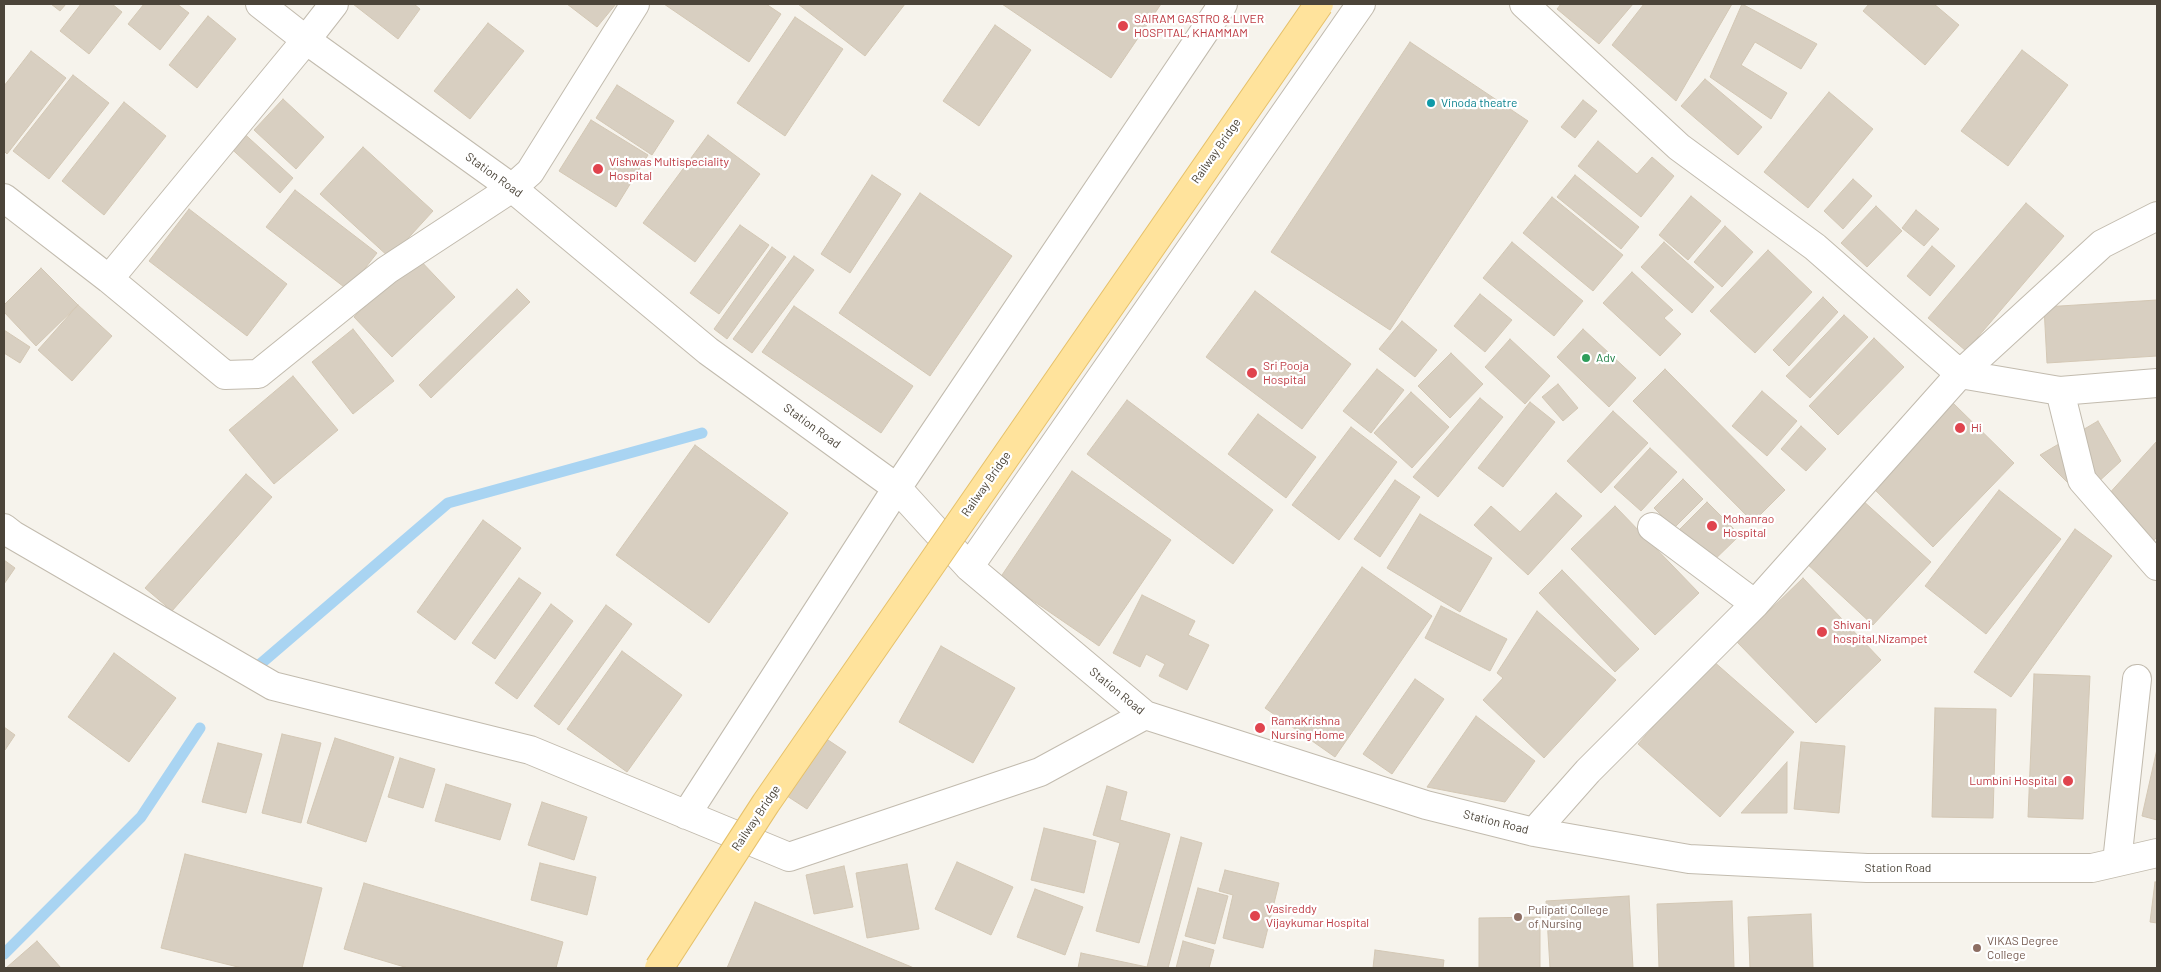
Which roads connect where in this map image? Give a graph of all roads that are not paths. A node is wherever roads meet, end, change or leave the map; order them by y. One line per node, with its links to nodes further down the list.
1 (260, 4): 8 (street, Station Road)
2 (334, 4): 8 (street)
3 (635, 4): 9 (street)
4 (1223, 4): 16 (street)
5 (1318, 4): 28 (main road, Railway Bridge, bridge)
6 (1362, 4): 20 (street)
7 (1524, 4): 13 (street)
8 (306, 40): 9 (street, Station Road); 12 (street)
9 (512, 188): 12 (street); 16 (street, Station Road)
10 (4, 198): 12 (street)
11 (2157, 216): 13 (street)
12 (109, 279)
13 (1960, 374): 15 (street); 21 (street)
14 (2157, 383): 15 (street)
15 (2060, 391): 19 (street)
16 (897, 488): 20 (street, Station Road); 24 (street)
17 (1652, 527): 21 (street)
18 (4, 528): 24 (street)
19 (2157, 566)
20 (969, 568): 23 (street, Station Road)
21 (1755, 604): 25 (street)
22 (2137, 679): 27 (street)
23 (1145, 715): 24 (street); 25 (street, Station Road)
24 (686, 815)
25 (1534, 832): 27 (street, Station Road)
26 (2157, 853): 27 (street, Station Road)
27 (2117, 862)
28 (659, 968)

